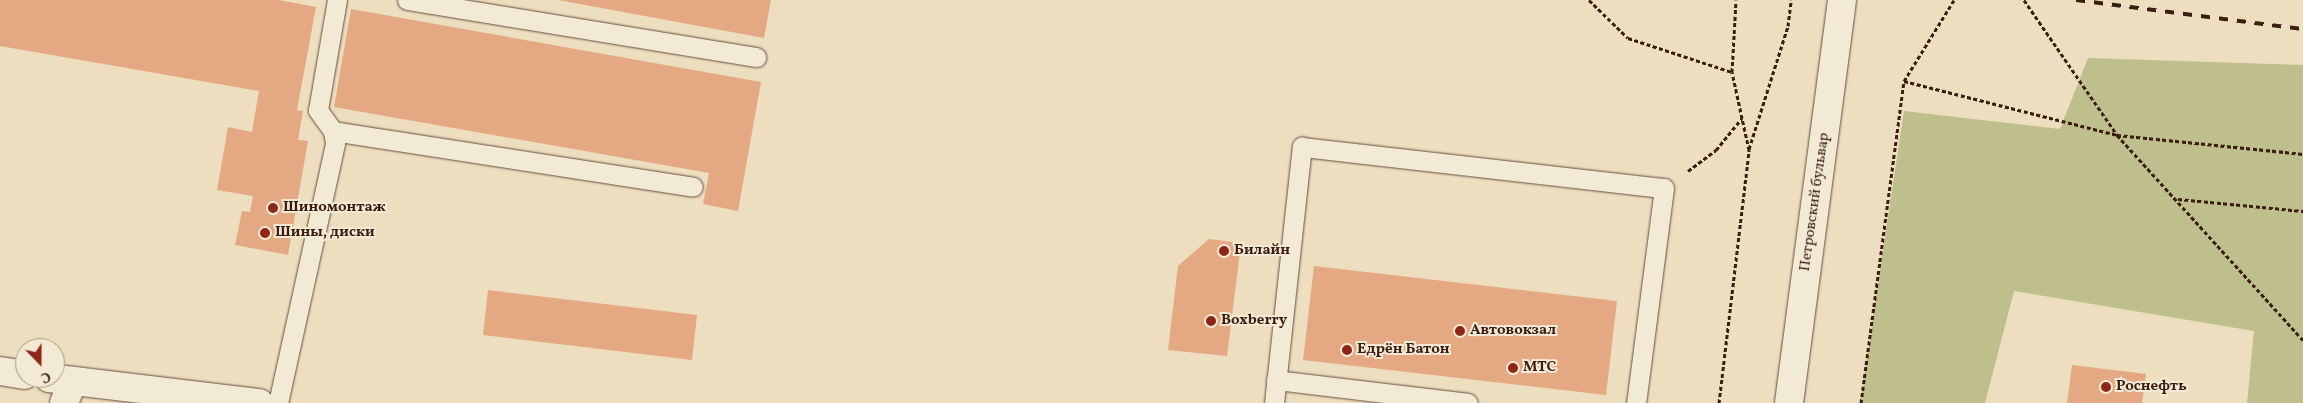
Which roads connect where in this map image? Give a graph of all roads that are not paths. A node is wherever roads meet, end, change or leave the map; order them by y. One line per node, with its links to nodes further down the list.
1 (337, 0): 5 (lane)
2 (407, 0): 4 (lane)
3 (1842, 0): 16 (street, Петровский бульвар)
4 (756, 58)
5 (333, 131): 6 (lane); 12 (lane)
6 (693, 187)
7 (0, 371): 8 (street)
8 (15, 373)
9 (1276, 380): 13 (lane); 14 (lane); 15 (lane)
10 (65, 387): 11 (street)
11 (260, 403)
12 (278, 403)
13 (1274, 403)
14 (1468, 403)
15 (1636, 403)
16 (1788, 403)

